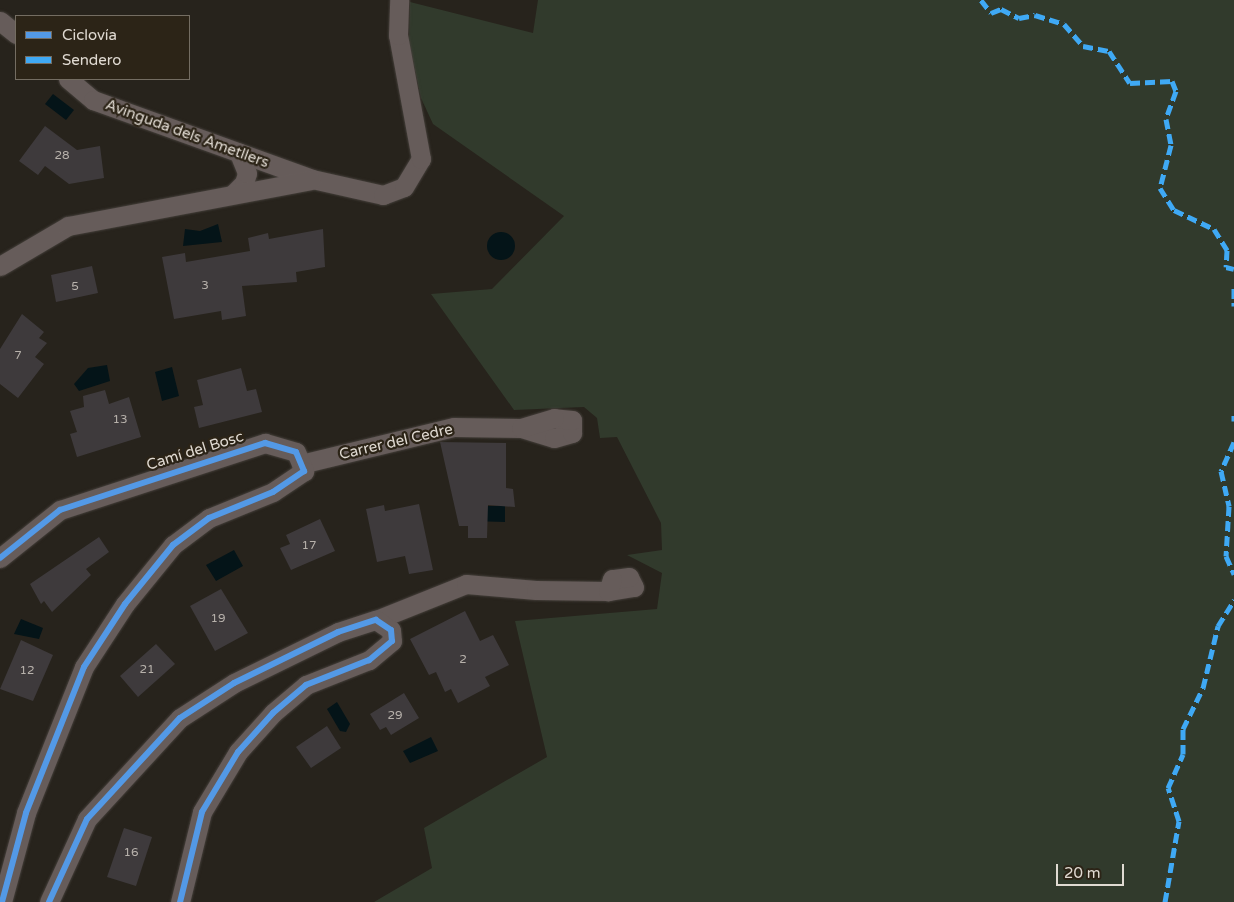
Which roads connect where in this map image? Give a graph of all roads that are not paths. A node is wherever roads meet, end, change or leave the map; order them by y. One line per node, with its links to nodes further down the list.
1 (399, 0): 6 (street, Avinguda dels Ametllers)
2 (0, 20): 3 (street)
3 (15, 33)
4 (69, 80): 5 (street, Avinguda dels Ametllers)
5 (239, 153): 6 (street, Avinguda dels Ametllers); 7 (street)
6 (312, 179): 7 (street)
7 (233, 194): 8 (street)
8 (0, 266)
9 (521, 428): 10 (street, Carrer del Cedre)
10 (301, 464): 11 (street, Camí del Bosc); 14 (street)
11 (0, 558)
12 (608, 591): 13 (street)
13 (376, 620): 15 (street); 16 (street)
14 (2, 902)
15 (49, 902)
16 (180, 902)

